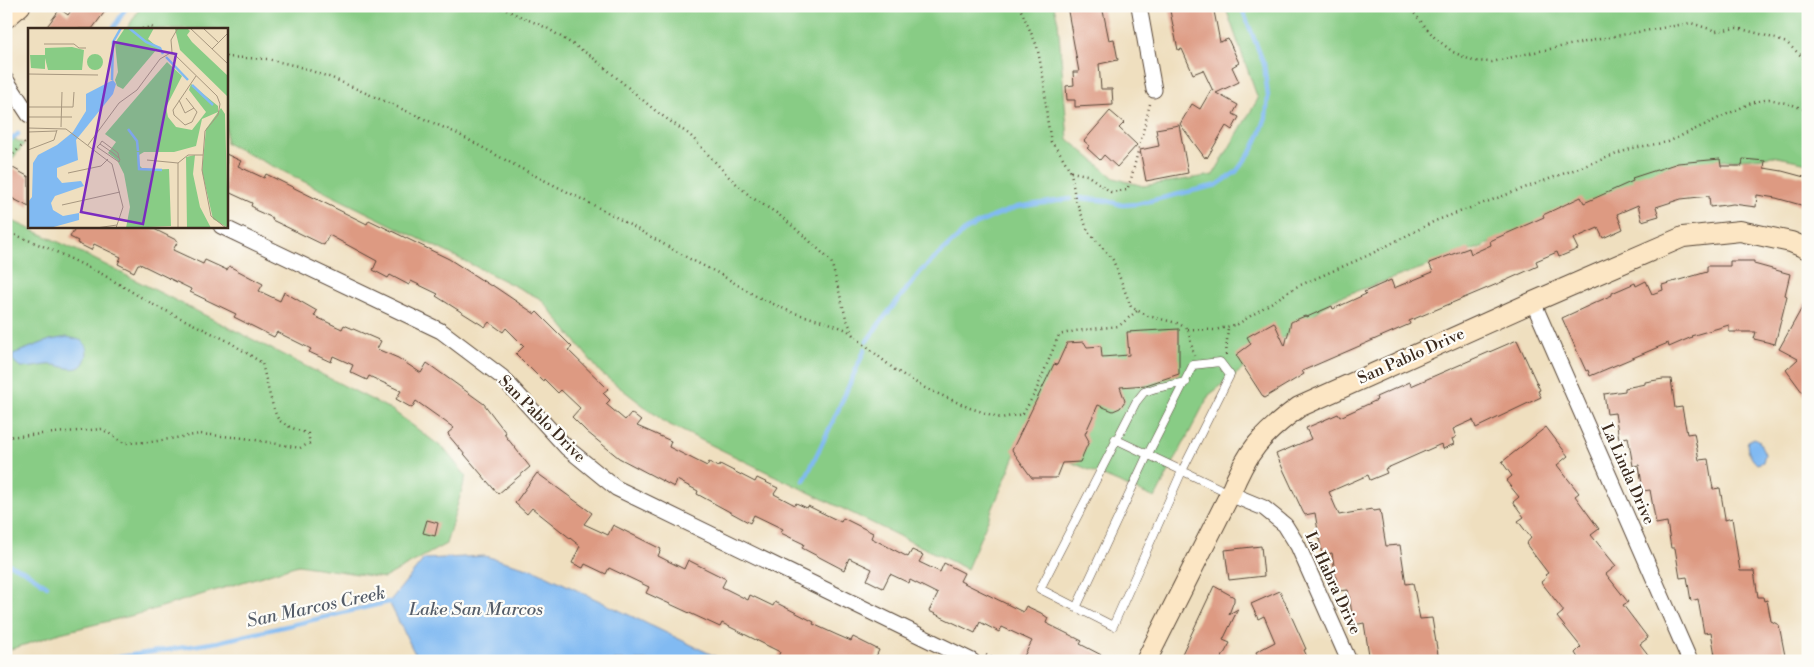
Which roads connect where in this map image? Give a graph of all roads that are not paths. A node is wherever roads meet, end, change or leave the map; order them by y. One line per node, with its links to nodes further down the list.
1 (20, 6): 3 (street)
2 (1139, 6): 5 (street)
3 (6, 18)
4 (6, 80): 6 (street)
5 (1154, 90)
6 (28, 113)
7 (225, 228): 16 (street, San Pablo Drive)
8 (1808, 249): 9 (street, San Pablo Drive)
9 (1533, 302): 14 (street, San Pablo Drive); 19 (street, La Linda Drive)
10 (1186, 382): 11 (lane); 12 (lane); 13 (lane)
11 (1115, 439): 12 (lane); 15 (lane)
12 (1148, 454): 13 (lane); 15 (lane)
13 (1182, 471): 14 (lane); 15 (lane)
14 (1230, 494): 17 (street, San Pablo Drive); 18 (street, La Habra Drive)
15 (1076, 608)
16 (972, 661)
17 (1146, 661)
18 (1349, 661)
19 (1690, 661)

